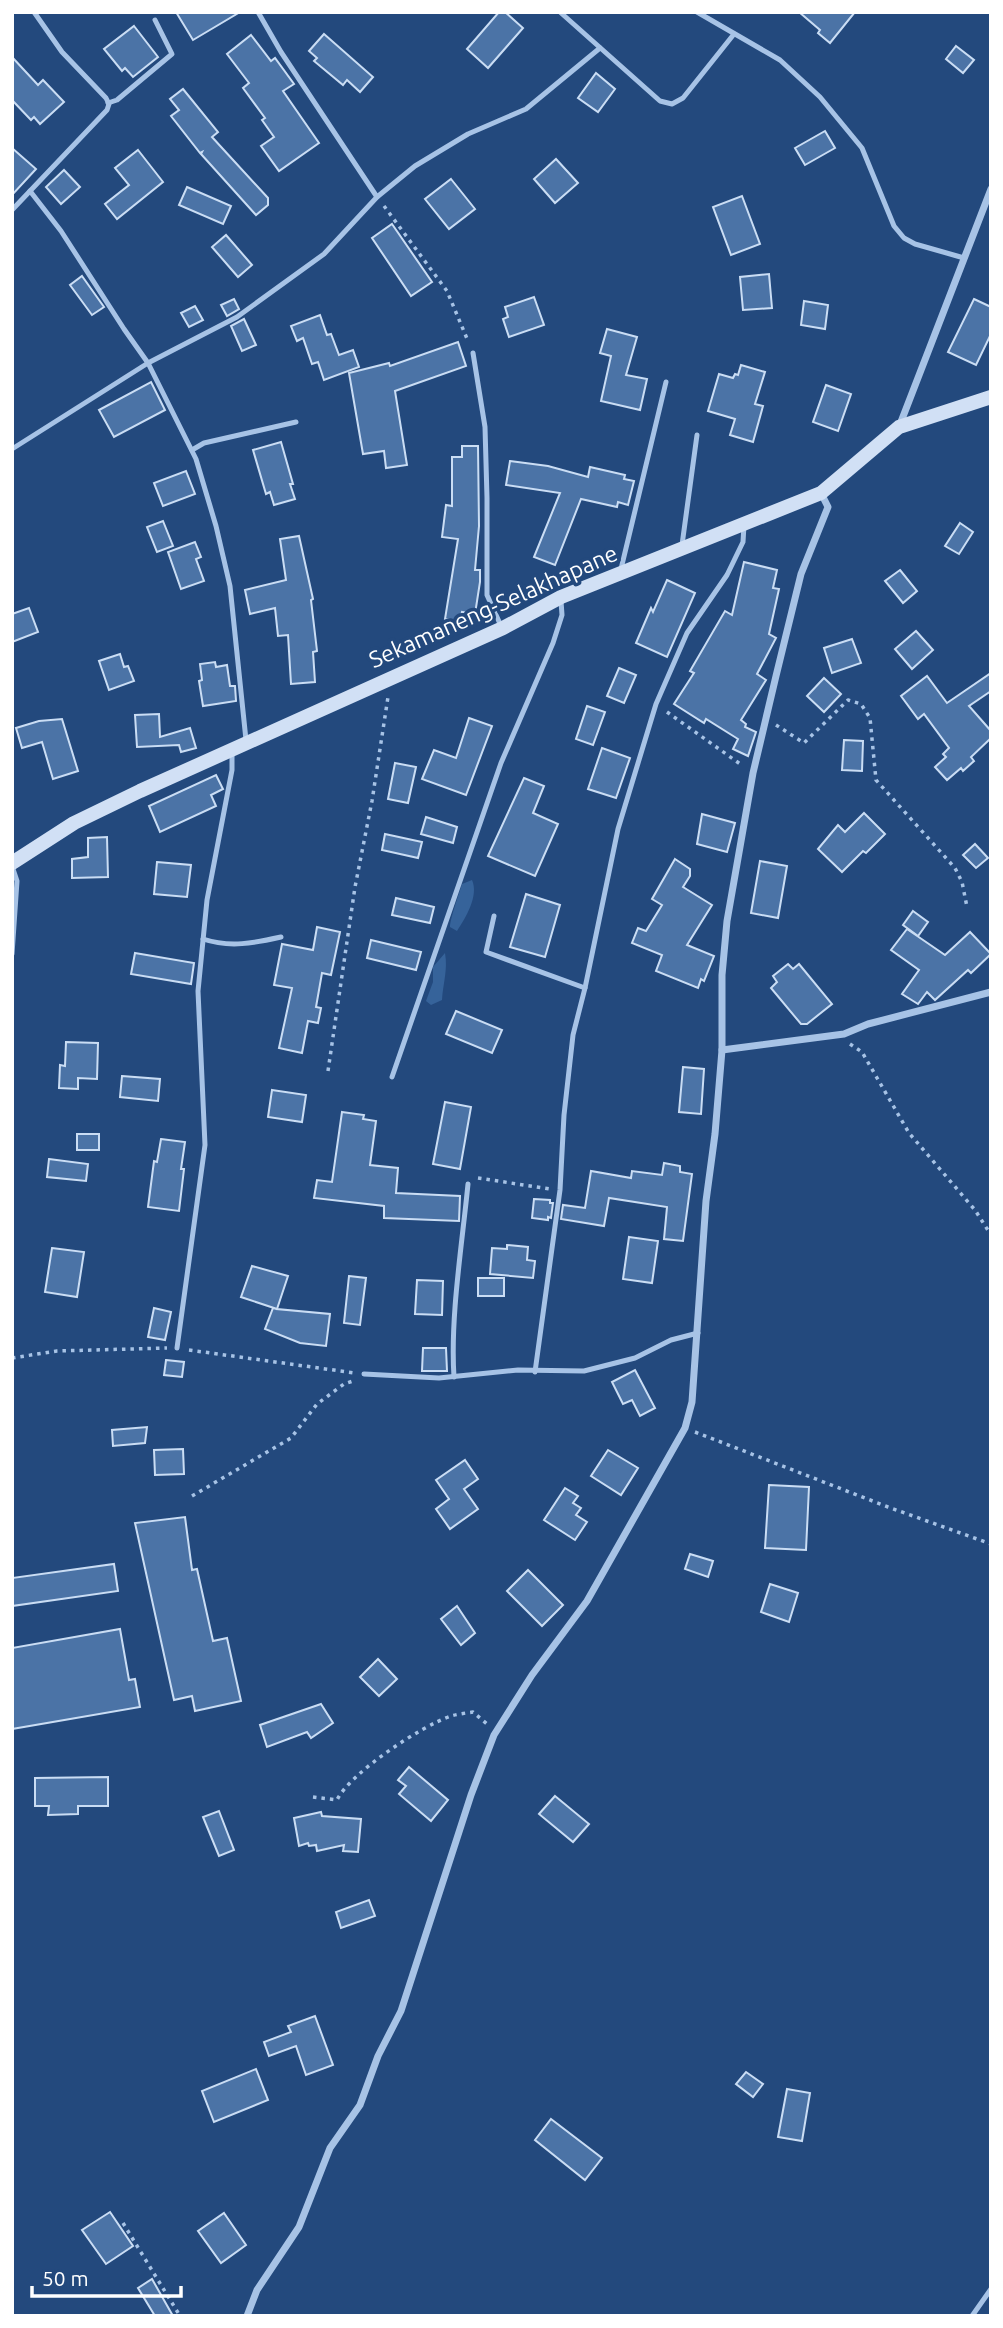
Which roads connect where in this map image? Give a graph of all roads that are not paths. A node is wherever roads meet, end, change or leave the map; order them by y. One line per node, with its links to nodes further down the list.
1 (34, 12): 8 (lane)
2 (258, 12): 11 (lane)
3 (560, 12): 7 (lane)
4 (697, 12): 6 (lane)
5 (155, 20): 8 (lane)
6 (734, 34): 7 (lane); 13 (lane)
7 (600, 48): 11 (lane)
8 (108, 103): 10 (lane)
9 (991, 189): 13 (street)
10 (30, 191): 12 (lane); 15 (lane)
11 (377, 197): 15 (lane)
12 (12, 210)
13 (964, 258): 19 (street)
14 (473, 353): 28 (lane)
15 (148, 363): 21 (lane); 22 (lane)
16 (666, 382): 26 (lane)
17 (991, 397): 19 (street, Sekamaneng-Selakhapane)
18 (296, 422): 22 (lane)
19 (899, 427): 23 (street, Sekamaneng-Selakhapane)
20 (696, 435): 25 (lane)
21 (12, 449)
22 (192, 450): 29 (lane)
23 (821, 493): 24 (street, Sekamaneng-Selakhapane); 38 (street)
24 (744, 525): 25 (street, Sekamaneng-Selakhapane); 36 (lane)
25 (682, 548): 26 (street, Sekamaneng-Selakhapane)
26 (620, 572): 27 (street, Sekamaneng-Selakhapane)
27 (561, 597): 28 (street, Sekamaneng-Selakhapane); 39 (lane)
28 (503, 628): 29 (street, Sekamaneng-Selakhapane)
29 (246, 742): 30 (street, Sekamaneng-Selakhapane)
30 (232, 749): 31 (street, Sekamaneng-Selakhapane); 34 (lane)
31 (12, 865): 35 (lane)
32 (494, 916): 36 (lane)
33 (281, 937): 34 (lane)
34 (203, 939): 42 (lane)
35 (12, 954)
36 (585, 988): 43 (lane)
37 (991, 992): 38 (street)
38 (722, 1050): 41 (street)
39 (392, 1077)
40 (468, 1184): 45 (lane)
41 (698, 1333): 43 (lane); 47 (street)
42 (177, 1348)
43 (535, 1372): 45 (lane)
44 (364, 1374): 45 (lane)
45 (454, 1377)
46 (991, 2289): 48 (lane)
47 (247, 2316)
48 (972, 2316)

